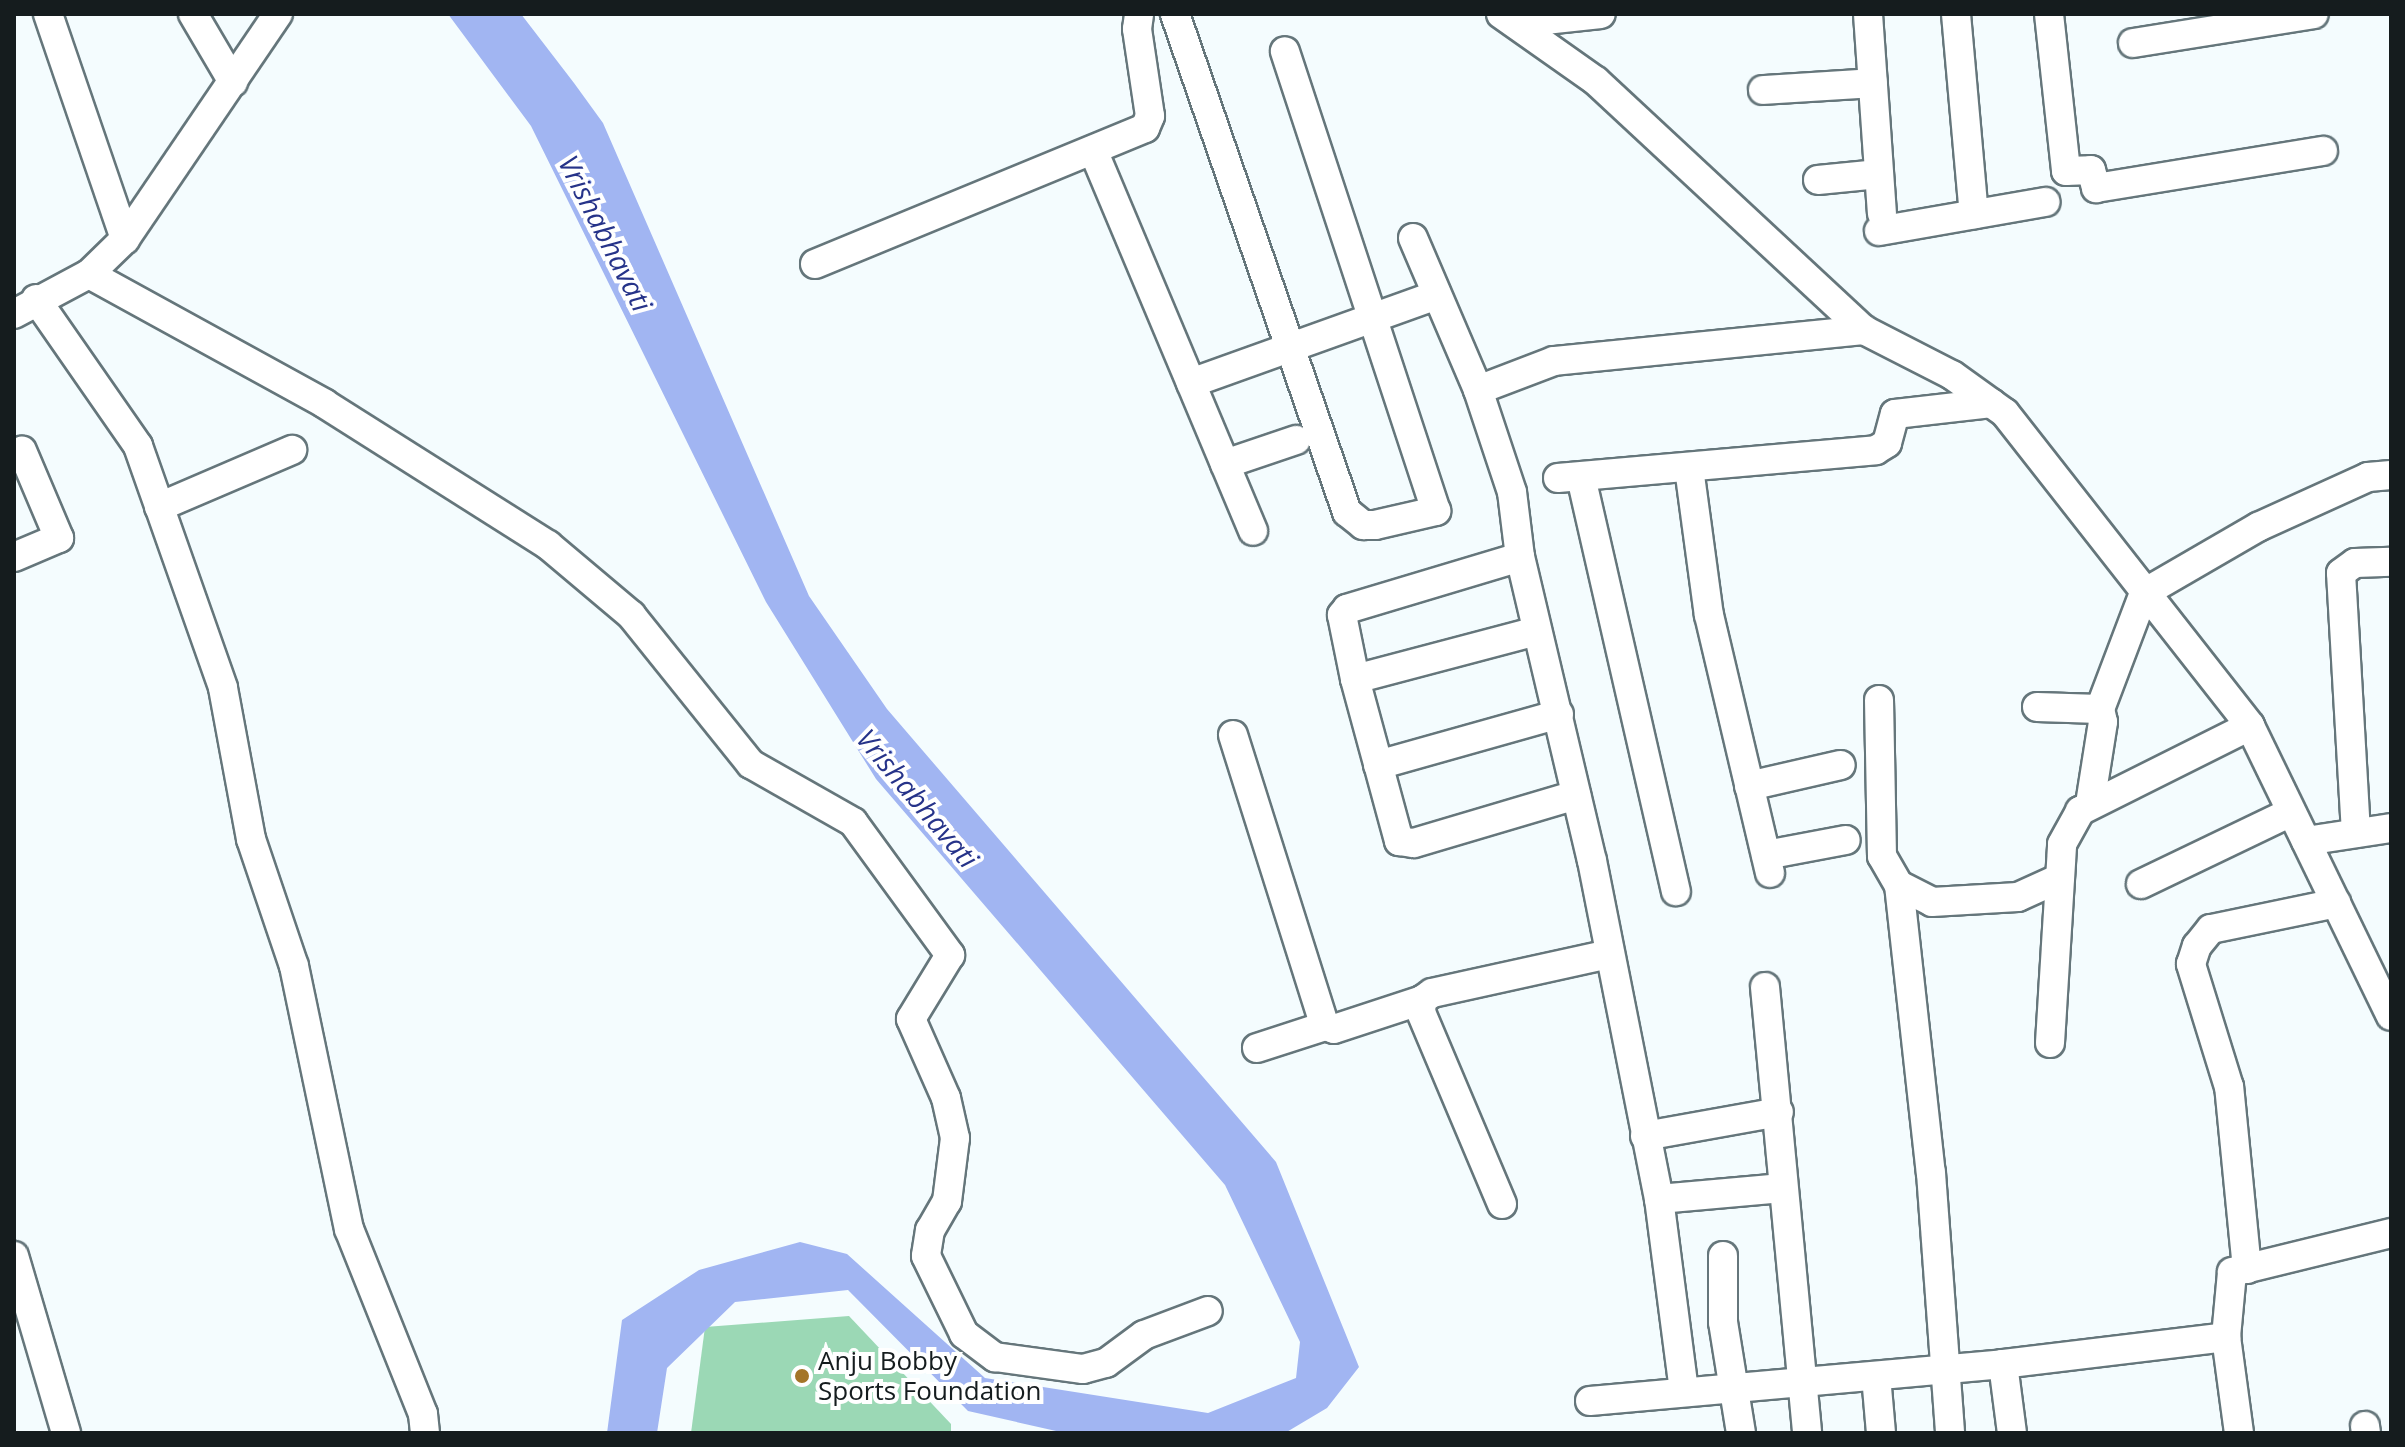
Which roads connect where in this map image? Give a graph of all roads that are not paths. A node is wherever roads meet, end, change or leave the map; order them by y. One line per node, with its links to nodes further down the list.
1 (48, 14): 25 (street)
2 (193, 14): 15 (street)
3 (278, 14): 15 (street)
4 (1139, 14): 18 (street)
5 (1175, 14): 32 (street)
6 (1502, 14): 12 (street); 31 (street)
7 (1601, 14): 12 (street)
8 (1868, 14): 16 (street)
9 (1956, 14): 23 (street)
10 (2049, 14): 19 (street)
11 (2314, 14): 13 (street)
12 (1570, 16)
13 (2133, 43)
14 (1285, 51): 30 (street)
15 (233, 82): 25 (street)
16 (1873, 83): 17 (street); 20 (street)
17 (1763, 90)
18 (1093, 150): 26 (street); 33 (street)
19 (2323, 151)
20 (1879, 174): 21 (street); 23 (street)
21 (1818, 180)
22 (2045, 202): 23 (street)
23 (1974, 214)
24 (1413, 238): 28 (street)
25 (125, 239): 27 (street)
26 (815, 264)
27 (89, 274): 29 (street); 87 (street)
28 (1437, 295): 30 (street); 34 (street)
29 (25, 307): 42 (street)
30 (1373, 320): 32 (street); 32 (street)
31 (1864, 330): 34 (street); 35 (street)
32 (1289, 351): 33 (street)
33 (1191, 383): 39 (street)
34 (1478, 390): 45 (street)
35 (1991, 403): 40 (street); 47 (street)
36 (1296, 440): 39 (street)
37 (292, 450): 42 (street)
38 (22, 451): 44 (street)
39 (1225, 464): 43 (street)
40 (1689, 468): 58 (street); 69 (street)
41 (2391, 475): 47 (street)
42 (159, 507): 98 (street)
43 (1253, 531)
44 (16, 552)
45 (1520, 557): 48 (street); 49 (street)
46 (2391, 562): 63 (street)
47 (2144, 593): 52 (street); 54 (street)
48 (1537, 631): 49 (street); 53 (street)
49 (1355, 679): 56 (street)
50 (1879, 700): 68 (street)
51 (2037, 707): 52 (street)
52 (2100, 709): 60 (street)
53 (1559, 714): 56 (street); 59 (street)
54 (2250, 726): 60 (street); 61 (street)
55 (1233, 735): 75 (street)
56 (1378, 765): 59 (street)
57 (1841, 765): 58 (street)
58 (1749, 786): 64 (street)
59 (1576, 795): 71 (street)
60 (2090, 804): 66 (street)
61 (2291, 812): 65 (street); 67 (street)
62 (2391, 828): 63 (street)
63 (2356, 833): 65 (street)
64 (1846, 840)
65 (2306, 841): 70 (street)
66 (2060, 878): 68 (street); 76 (street)
67 (2141, 884)
68 (1899, 885): 91 (street)
69 (1676, 891)
70 (2336, 903): 74 (street); 86 (street)
71 (1610, 954): 73 (street); 79 (street)
72 (1765, 987): 78 (street)
73 (1422, 1000): 75 (street); 82 (street)
74 (2391, 1016)
75 (1325, 1026): 77 (street)
76 (2050, 1043)
77 (1257, 1048)
78 (1779, 1112): 79 (street); 80 (street)
79 (1645, 1136): 81 (street)
80 (1783, 1188): 81 (street); 93 (street)
81 (1659, 1199): 95 (street)
82 (1502, 1204)
83 (2391, 1233): 86 (street)
84 (14, 1256): 88 (street)
85 (1723, 1256): 94 (street)
86 (2247, 1269): 89 (street)
87 (1208, 1311)
88 (23, 1324): 97 (street)
89 (2226, 1337): 90 (street); 104 (street)
90 (2003, 1364): 91 (street); 103 (street)
91 (1945, 1368): 92 (street); 102 (street)
92 (1876, 1376): 93 (street); 101 (street)
93 (1803, 1380): 94 (street); 100 (street)
94 (1737, 1390): 95 (street); 99 (street)
95 (1684, 1391): 96 (street)
96 (1590, 1401)
97 (66, 1433)
98 (425, 1433)
99 (1741, 1433)
100 (1807, 1433)
101 (1881, 1433)
102 (1950, 1433)
103 (2012, 1433)
104 (2239, 1433)

